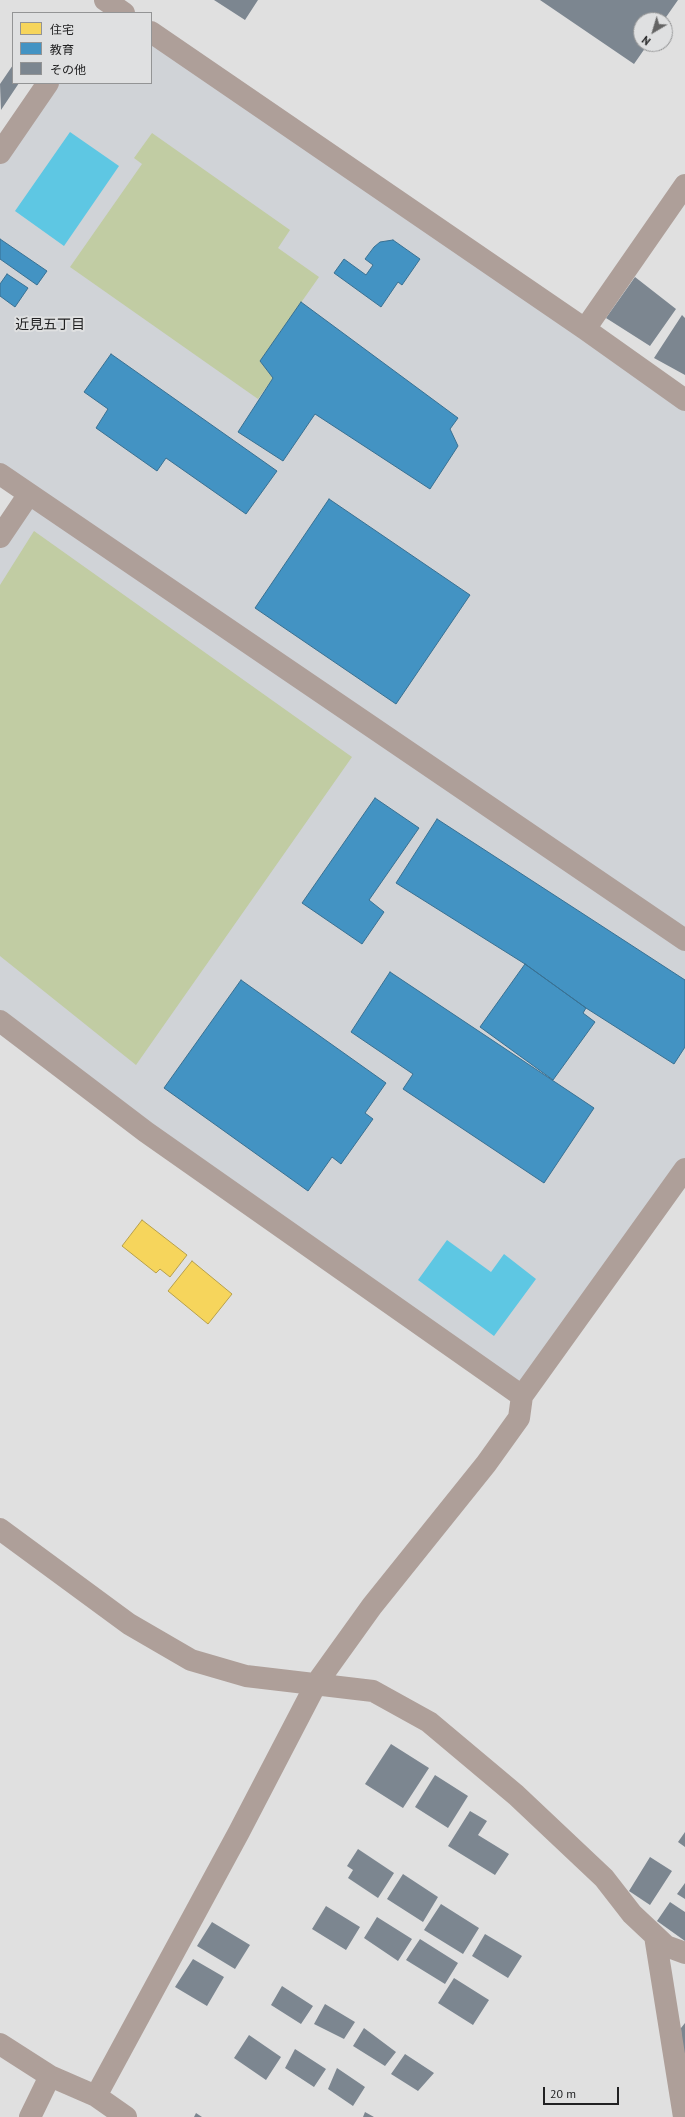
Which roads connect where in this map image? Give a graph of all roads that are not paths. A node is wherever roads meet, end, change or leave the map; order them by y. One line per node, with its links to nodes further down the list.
1 (105, 0): 2 (street); 3 (street)
2 (97, 12)
3 (123, 12)
4 (152, 33): 8 (street)
5 (47, 84): 6 (street)
6 (0, 153)
7 (685, 185): 8 (street)
8 (585, 329): 9 (street)
9 (685, 400)
10 (0, 474): 11 (street)
11 (29, 494): 12 (street); 13 (street)
12 (0, 537)
13 (685, 940)
14 (0, 1021): 16 (street)
15 (685, 1169): 16 (street)
16 (522, 1396): 18 (street)
17 (0, 1528): 18 (street)
18 (316, 1684): 19 (street); 23 (street)
19 (655, 1936): 20 (street); 26 (street)
20 (685, 1952)
21 (0, 2044): 22 (street)
22 (50, 2076): 23 (street); 24 (street)
23 (96, 2096): 25 (street)
24 (30, 2117)
25 (126, 2117)
26 (684, 2117)

